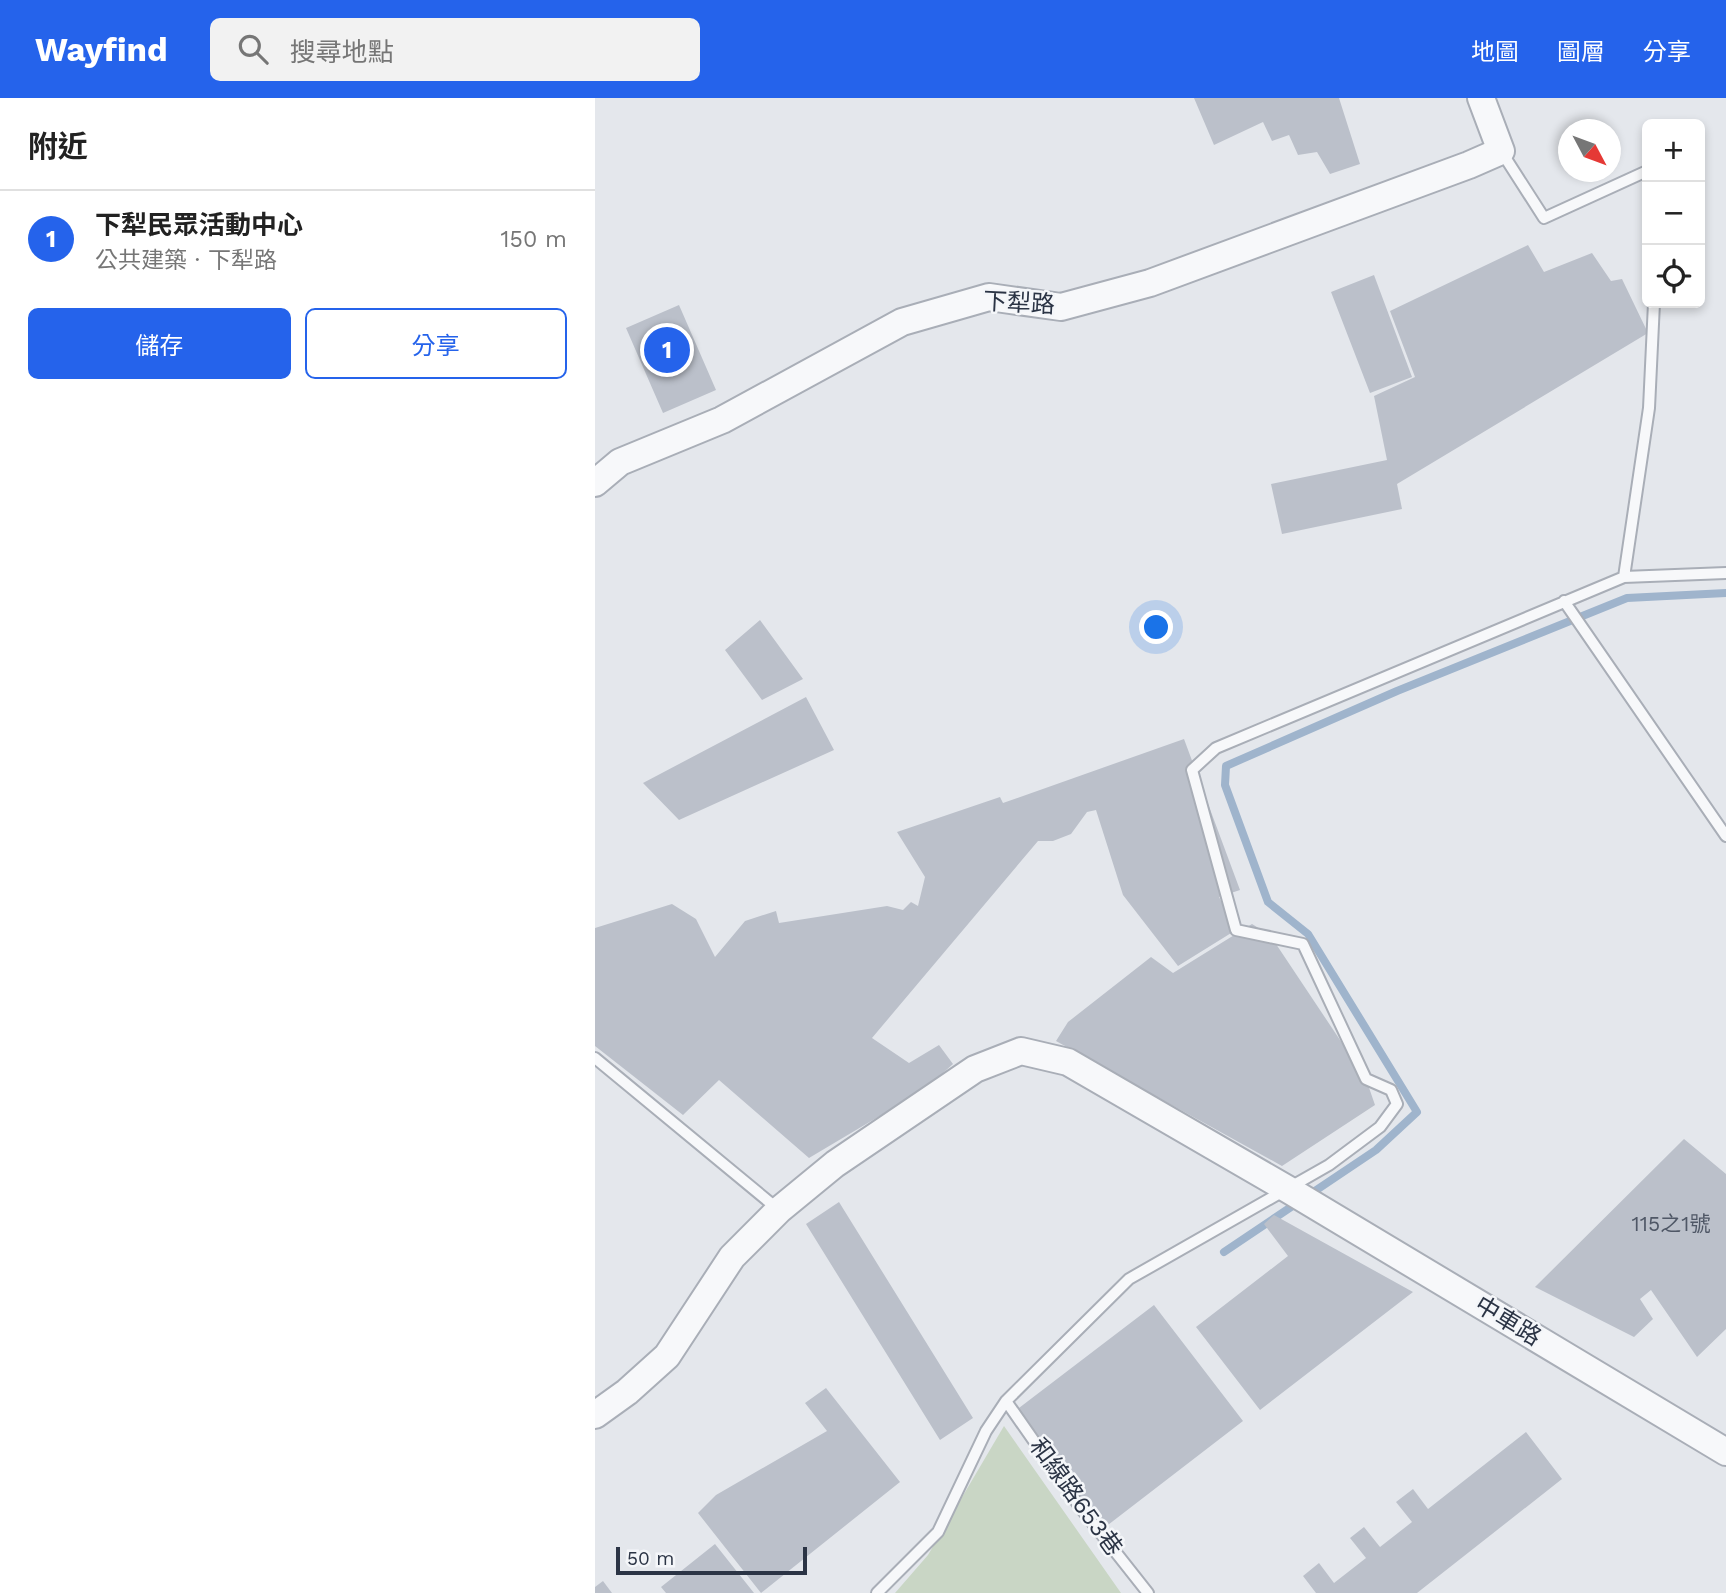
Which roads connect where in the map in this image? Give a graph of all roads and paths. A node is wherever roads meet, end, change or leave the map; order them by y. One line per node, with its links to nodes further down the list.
1 (1481, 98): 2 (street)
2 (1501, 151): 3 (lane); 5 (street, 下犁路)
3 (1642, 173)
4 (1654, 308): 7 (lane)
5 (595, 483)
6 (1726, 573): 7 (lane)
7 (1624, 577): 8 (lane)
8 (1564, 601): 9 (lane); 11 (lane)
9 (1726, 836)
10 (595, 1058): 12 (lane)
11 (1289, 1190): 12 (street, 中車路); 13 (lane); 15 (street, 中車路)
12 (779, 1210): 14 (street, 中車路)
13 (1006, 1401): 16 (lane); 17 (lane, 和線路653巷)
14 (595, 1415)
15 (1726, 1452)
16 (877, 1593)
17 (1148, 1593)

